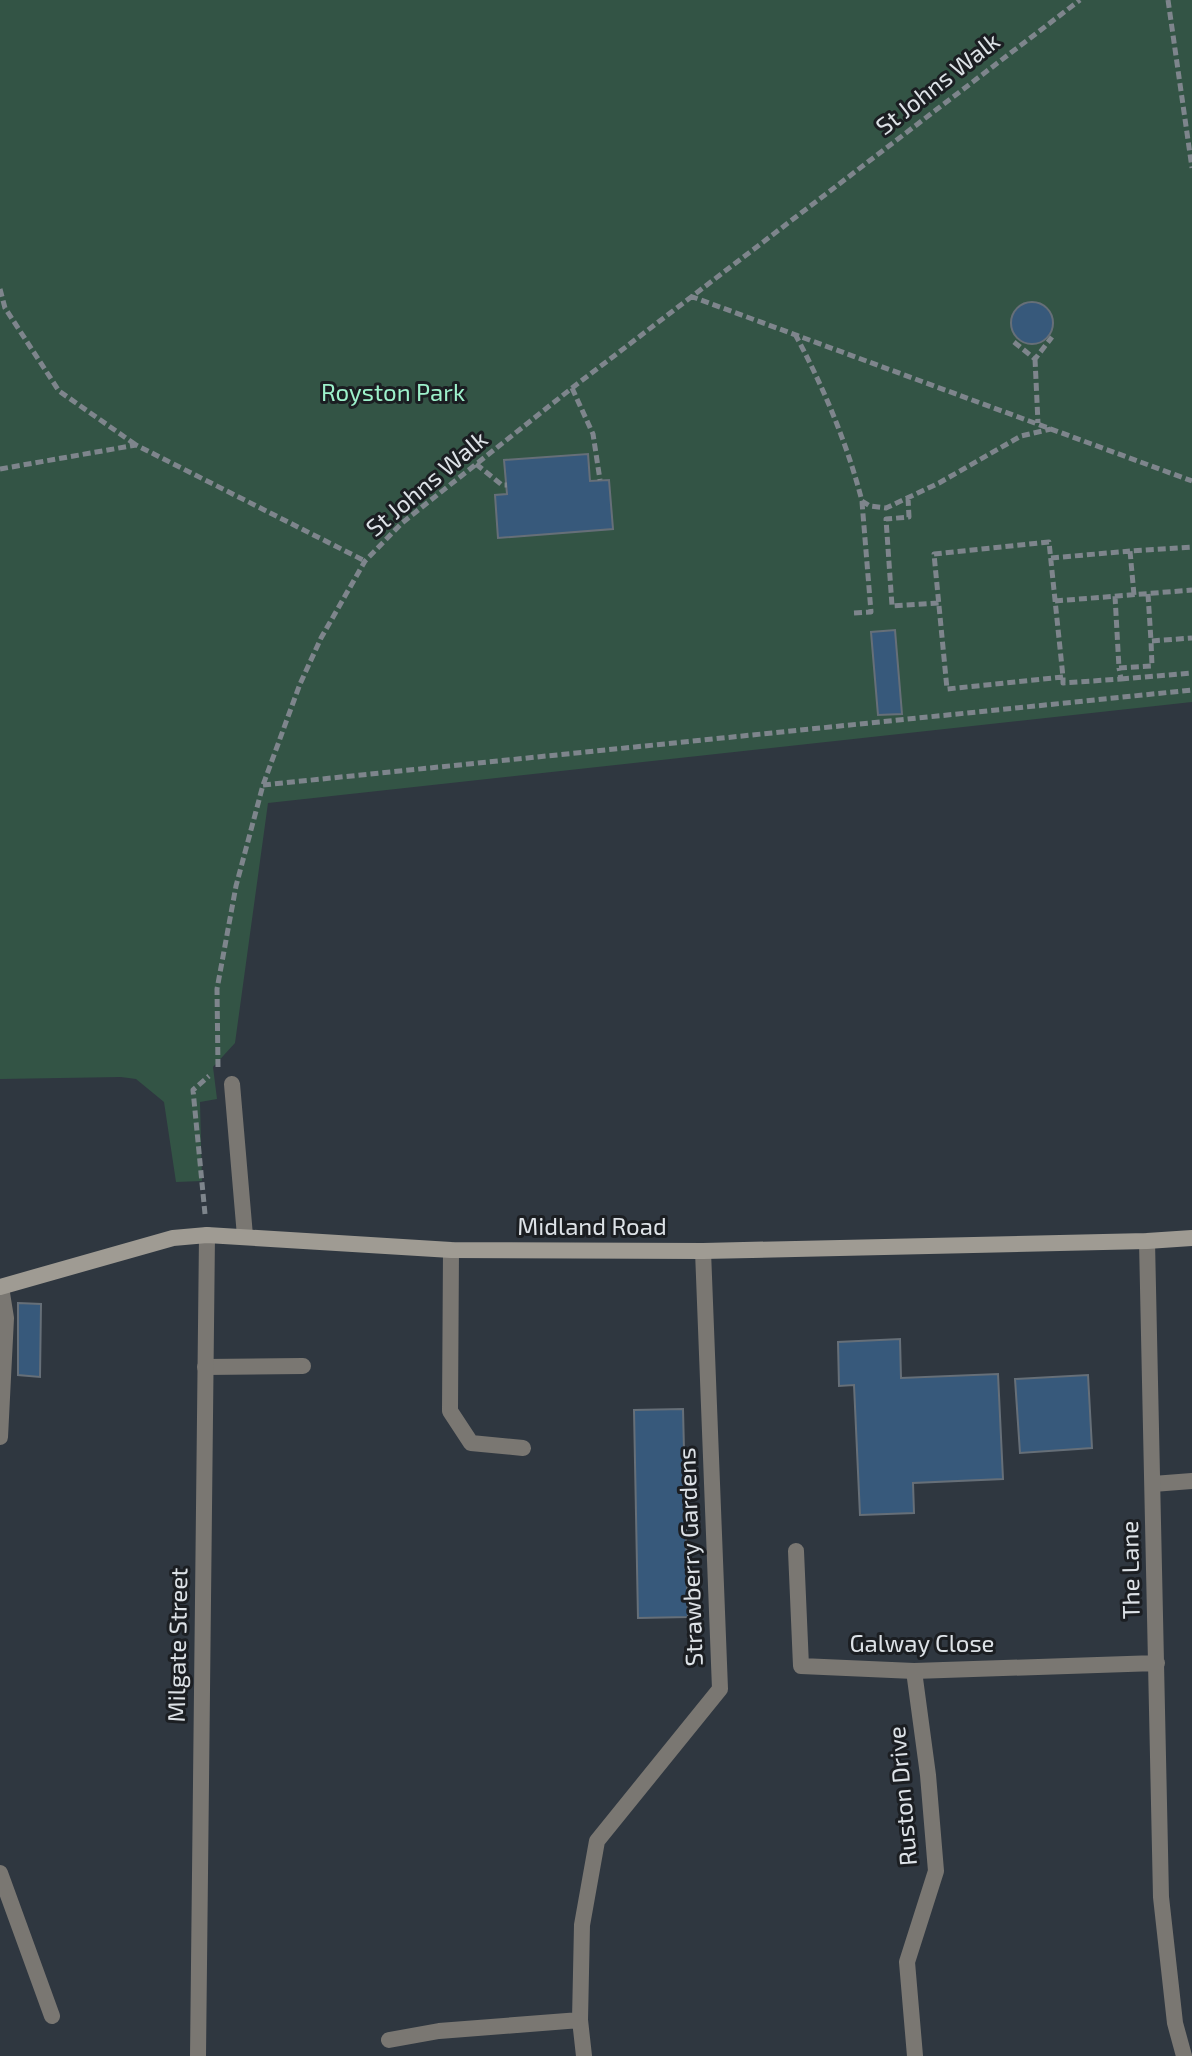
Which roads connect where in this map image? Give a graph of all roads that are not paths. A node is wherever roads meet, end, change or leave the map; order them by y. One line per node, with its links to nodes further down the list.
1 (232, 1084): 3 (street)
2 (207, 1235): 3 (main road, Midland Road); 8 (main road, Midland Road); 10 (street, Milgate Street)
3 (245, 1236): 6 (main road, Midland Road)
4 (1192, 1238): 5 (main road, Midland Road)
5 (1147, 1241): 7 (main road, Midland Road); 14 (street, The Lane)
6 (451, 1250): 7 (main road, Midland Road); 12 (street)
7 (703, 1251): 21 (street, Strawberry Gardens)
8 (1, 1287): 11 (street)
9 (303, 1366): 10 (street)
10 (205, 1367): 24 (street, Milgate Street)
11 (0, 1437)
12 (523, 1448)
13 (1192, 1481): 14 (street)
14 (1153, 1484): 16 (street, The Lane)
15 (796, 1551): 17 (street, Galway Close)
16 (1157, 1663): 17 (street, Galway Close); 22 (street, The Lane)
17 (914, 1671): 26 (street, Ruston Drive)
18 (0, 1873): 19 (street)
19 (52, 2016)
20 (1192, 2019): 22 (street)
21 (580, 2020): 23 (street); 25 (street, Strawberry Gardens)
22 (1175, 2023): 27 (street, The Lane)
23 (389, 2040)
24 (198, 2056)
25 (584, 2056)
26 (915, 2056)
27 (1184, 2056)

